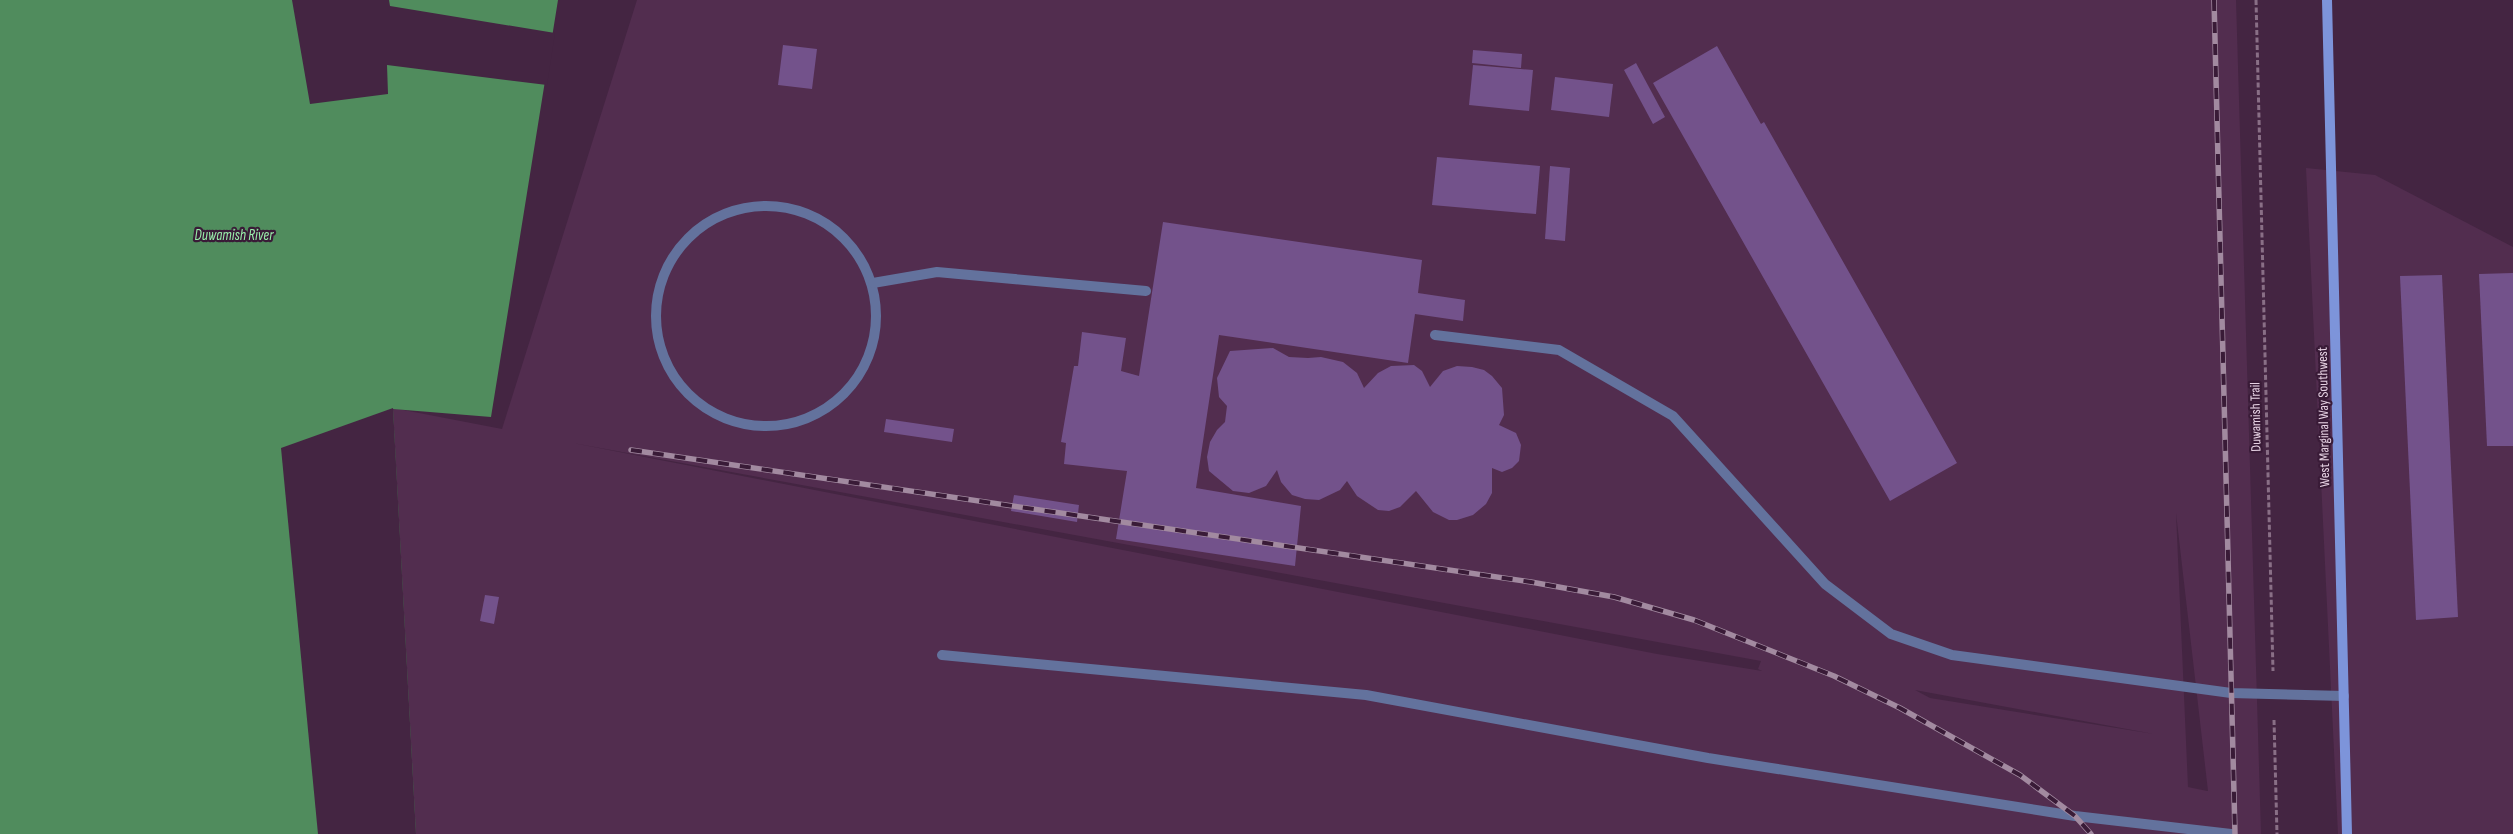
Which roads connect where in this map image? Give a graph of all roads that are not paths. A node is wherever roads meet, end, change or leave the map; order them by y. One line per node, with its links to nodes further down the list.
1 (2328, 0): 6 (main road, West Marginal Way Southwest)
2 (873, 283): 2 (lane); 3 (lane)
3 (1146, 291)
4 (1435, 335): 6 (lane)
5 (942, 655): 7 (lane)
6 (2344, 696): 8 (main road, West Marginal Way Southwest)
7 (2231, 834)
8 (2347, 834)

